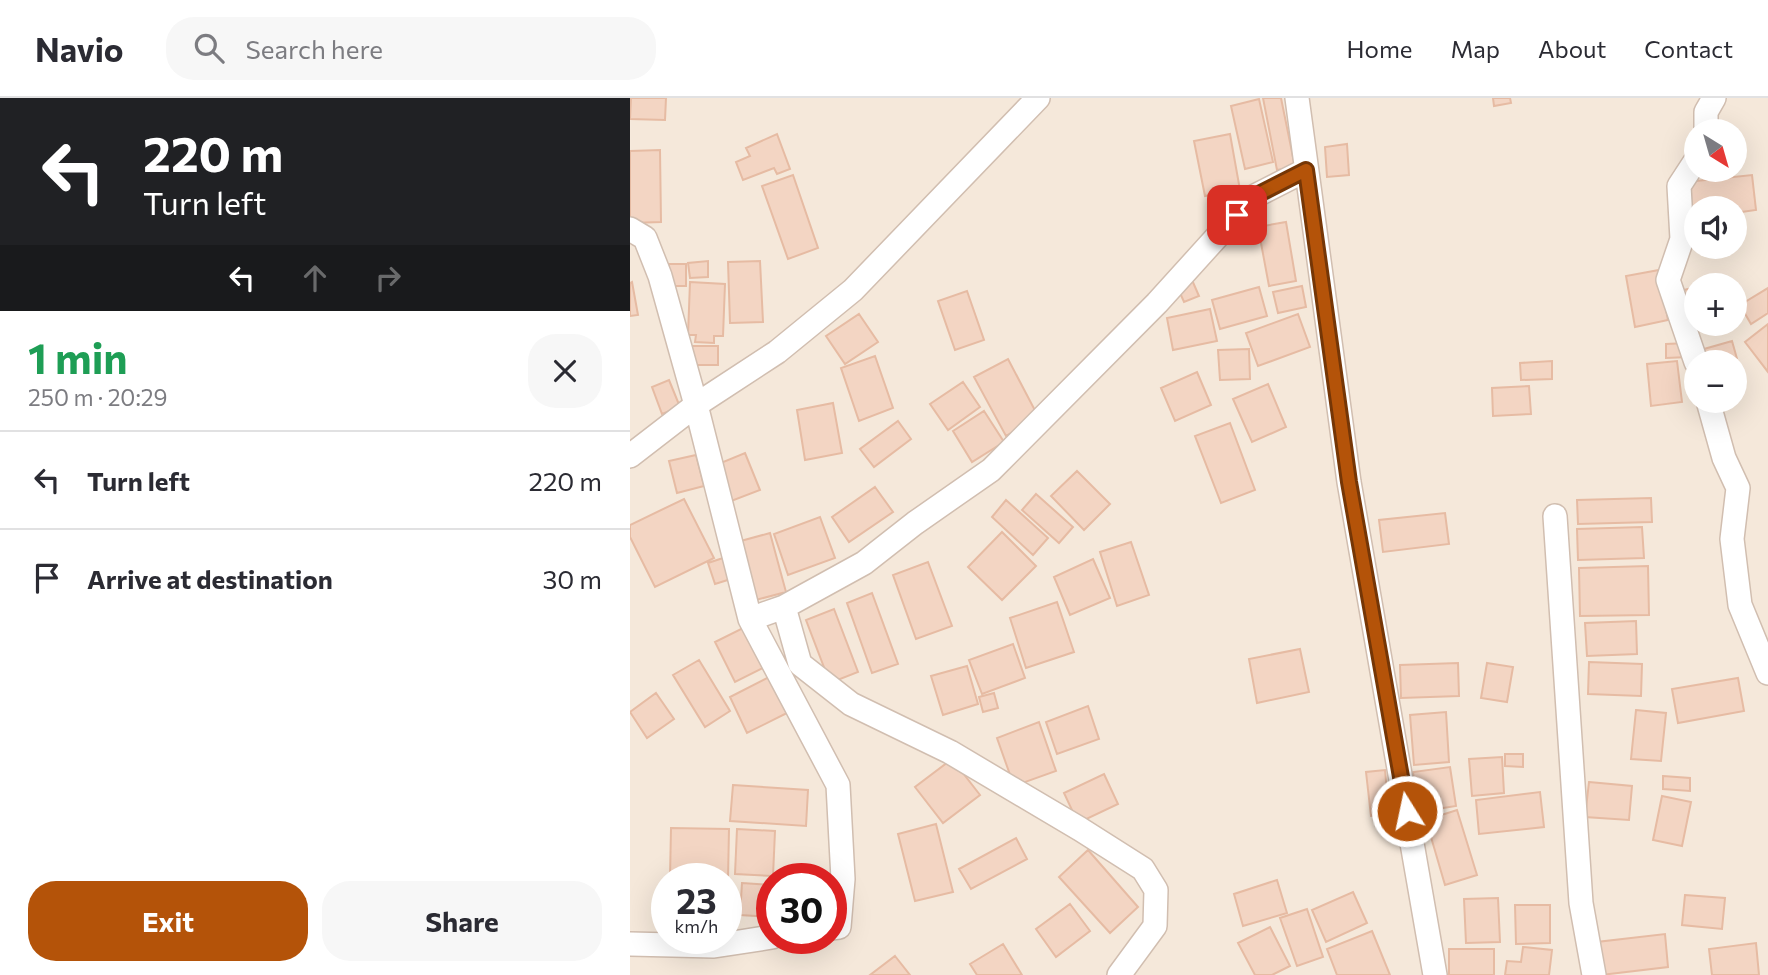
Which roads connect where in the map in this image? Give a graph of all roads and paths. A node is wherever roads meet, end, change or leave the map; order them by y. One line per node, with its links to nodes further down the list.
1 (1038, 98): 9 (street)
2 (1297, 98): 5 (street)
3 (1714, 98): 4 (street)
4 (1706, 119)
5 (1306, 170): 13 (street); 20 (street)
6 (1684, 178): 8 (street)
7 (630, 229): 9 (street)
8 (1692, 350)
9 (696, 405): 11 (street); 14 (street)
10 (1711, 413): 15 (street)
11 (630, 456)
12 (1555, 516): 21 (street)
13 (784, 607): 14 (street); 19 (street)
14 (750, 619): 16 (street)
15 (1768, 673)
16 (842, 863)
17 (756, 939): 18 (street)
18 (630, 944)
19 (1122, 974)
20 (1435, 975)
21 (1594, 975)

